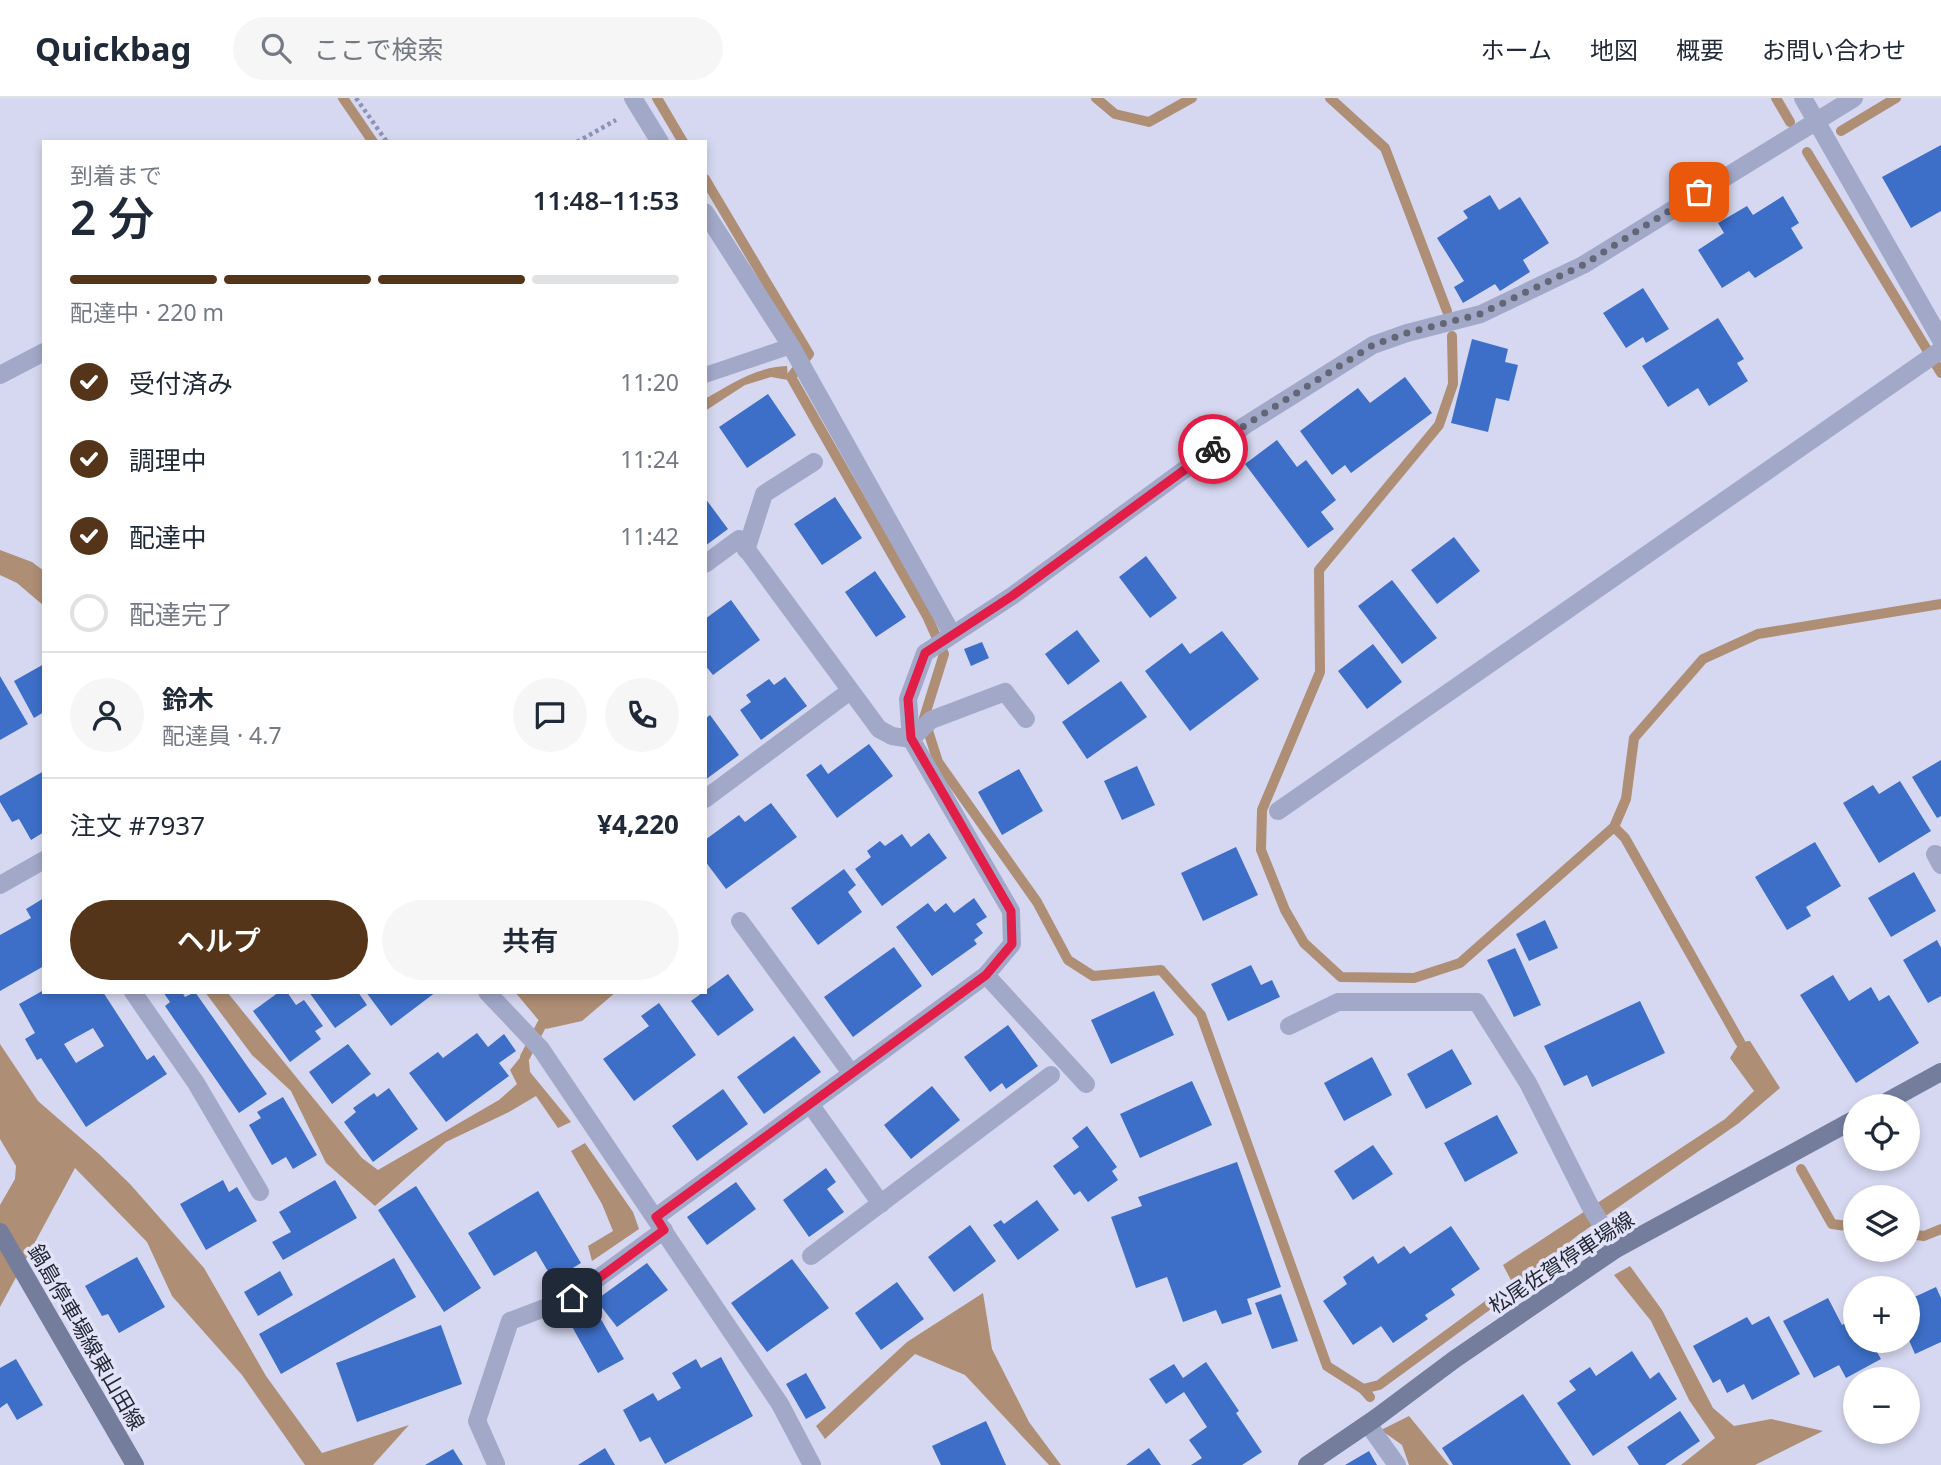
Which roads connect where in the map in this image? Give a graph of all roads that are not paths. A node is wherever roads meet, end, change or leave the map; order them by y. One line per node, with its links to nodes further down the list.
1 (1803, 98): 4 (street)
2 (1854, 98): 4 (street)
3 (636, 103): 5 (street)
4 (1816, 120): 7 (street); 16 (street)
5 (659, 140)
6 (707, 215): 8 (street)
7 (1941, 340)
8 (793, 350): 12 (lane); 16 (street)
9 (1941, 350): 21 (street)
10 (42, 353): 11 (street)
11 (0, 374)
12 (707, 374)
13 (814, 463): 14 (street)
14 (746, 550): 15 (street); 17 (street)
15 (707, 563)
16 (952, 634): 19 (street)
17 (850, 691): 19 (street); 20 (street)
18 (1026, 719): 19 (street)
19 (911, 738): 25 (street)
20 (707, 798)
21 (1278, 811)
22 (42, 862): 23 (street)
23 (2, 880)
24 (740, 921): 30 (street)
25 (986, 975): 30 (street); 32 (street)
26 (133, 994): 36 (street)
27 (489, 994): 38 (street)
28 (1289, 1026): 40 (street)
29 (1941, 1072): 33 (main road)
30 (851, 1073): 34 (street)
31 (1051, 1074): 37 (street)
32 (1086, 1084)
33 (1901, 1094)
34 (810, 1104): 37 (street); 38 (street)
35 (1843, 1126): 40 (main road, 松尾佐賀停車場線)
36 (260, 1192)
37 (881, 1203): 41 (street)
38 (660, 1224): 43 (street); 44 (street)
39 (0, 1232): 45 (main road, 鍋島停車場線東山田線)
40 (1616, 1249): 42 (main road, 松尾佐賀停車場線)
41 (811, 1256)
42 (1372, 1421): 46 (main road, 松尾佐賀停車場線); 47 (street)
43 (496, 1464)
44 (811, 1464)
45 (135, 1465)
46 (1307, 1465)
47 (1397, 1465)

